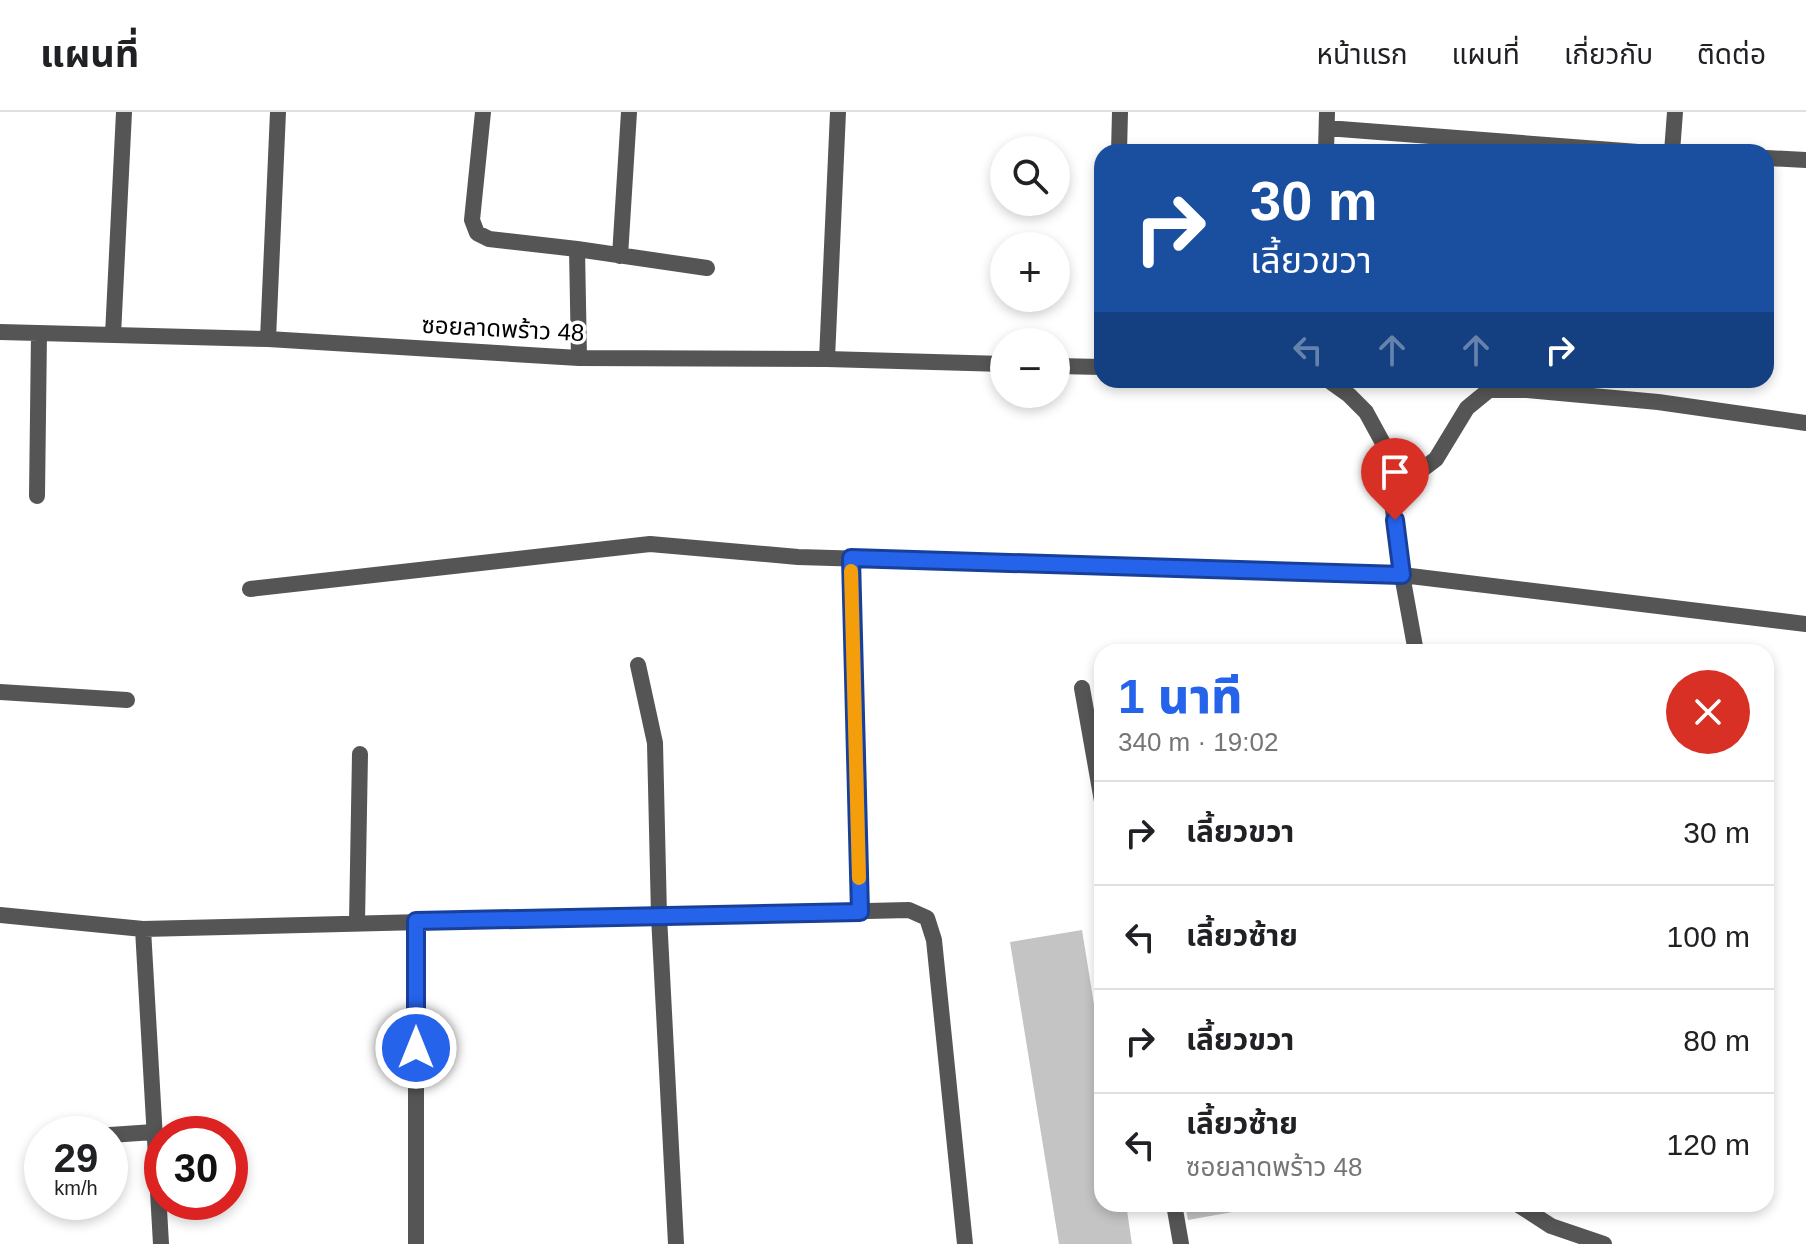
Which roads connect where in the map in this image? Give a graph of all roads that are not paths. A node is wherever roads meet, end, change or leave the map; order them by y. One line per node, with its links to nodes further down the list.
1 (124, 112): 20 (street)
2 (278, 112): 21 (street)
3 (483, 112): 15 (street)
4 (629, 112): 16 (street)
5 (838, 112): 23 (street)
6 (1120, 112): 9 (street)
7 (1675, 112): 12 (street)
8 (1327, 120): 10 (street); 11 (street)
9 (1119, 144)
10 (1326, 144)
11 (1560, 144)
12 (1673, 144)
13 (1774, 158): 14 (street)
14 (1806, 160)
15 (577, 249): 16 (street); 22 (street)
16 (620, 256): 17 (street)
17 (707, 268)
18 (0, 332): 19 (street, ซอยลาดพร้าว 48)
19 (39, 333): 20 (street, ซอยลาดพร้าว 48); 30 (street)
20 (113, 335): 21 (street, ซอยลาดพร้าว 48)
21 (268, 339): 22 (street, ซอยลาดพร้าว 48)
22 (579, 358): 23 (street, ซอยลาดพร้าว 48)
23 (827, 359): 24 (street, ซอยลาดพร้าว 48)
24 (990, 364)
25 (1070, 366): 26 (street)
26 (1094, 367)
27 (1339, 388): 29 (street)
28 (1806, 423): 29 (street)
29 (1391, 493): 32 (street)
30 (37, 496)
31 (851, 558): 32 (street); 33 (street); 42 (street)
32 (1402, 575): 34 (street); 35 (street)
33 (250, 589)
34 (1806, 624)
35 (1415, 644)
36 (638, 665): 44 (street)
37 (1082, 688): 41 (street)
38 (0, 692): 39 (street)
39 (127, 700)
40 (360, 754): 46 (street)
41 (1094, 756)
42 (860, 912): 44 (street); 55 (street)
43 (0, 915): 47 (street)
44 (659, 916): 45 (street); 54 (street)
45 (416, 921): 46 (street); 53 (street)
46 (357, 922): 47 (street)
47 (143, 929): 48 (street)
48 (153, 1116)
49 (1175, 1212): 56 (street)
50 (1529, 1212): 57 (street)
51 (160, 1220): 52 (street)
52 (161, 1244)
53 (416, 1244)
54 (676, 1244)
55 (965, 1244)
56 (1181, 1244)
57 (1604, 1244)

